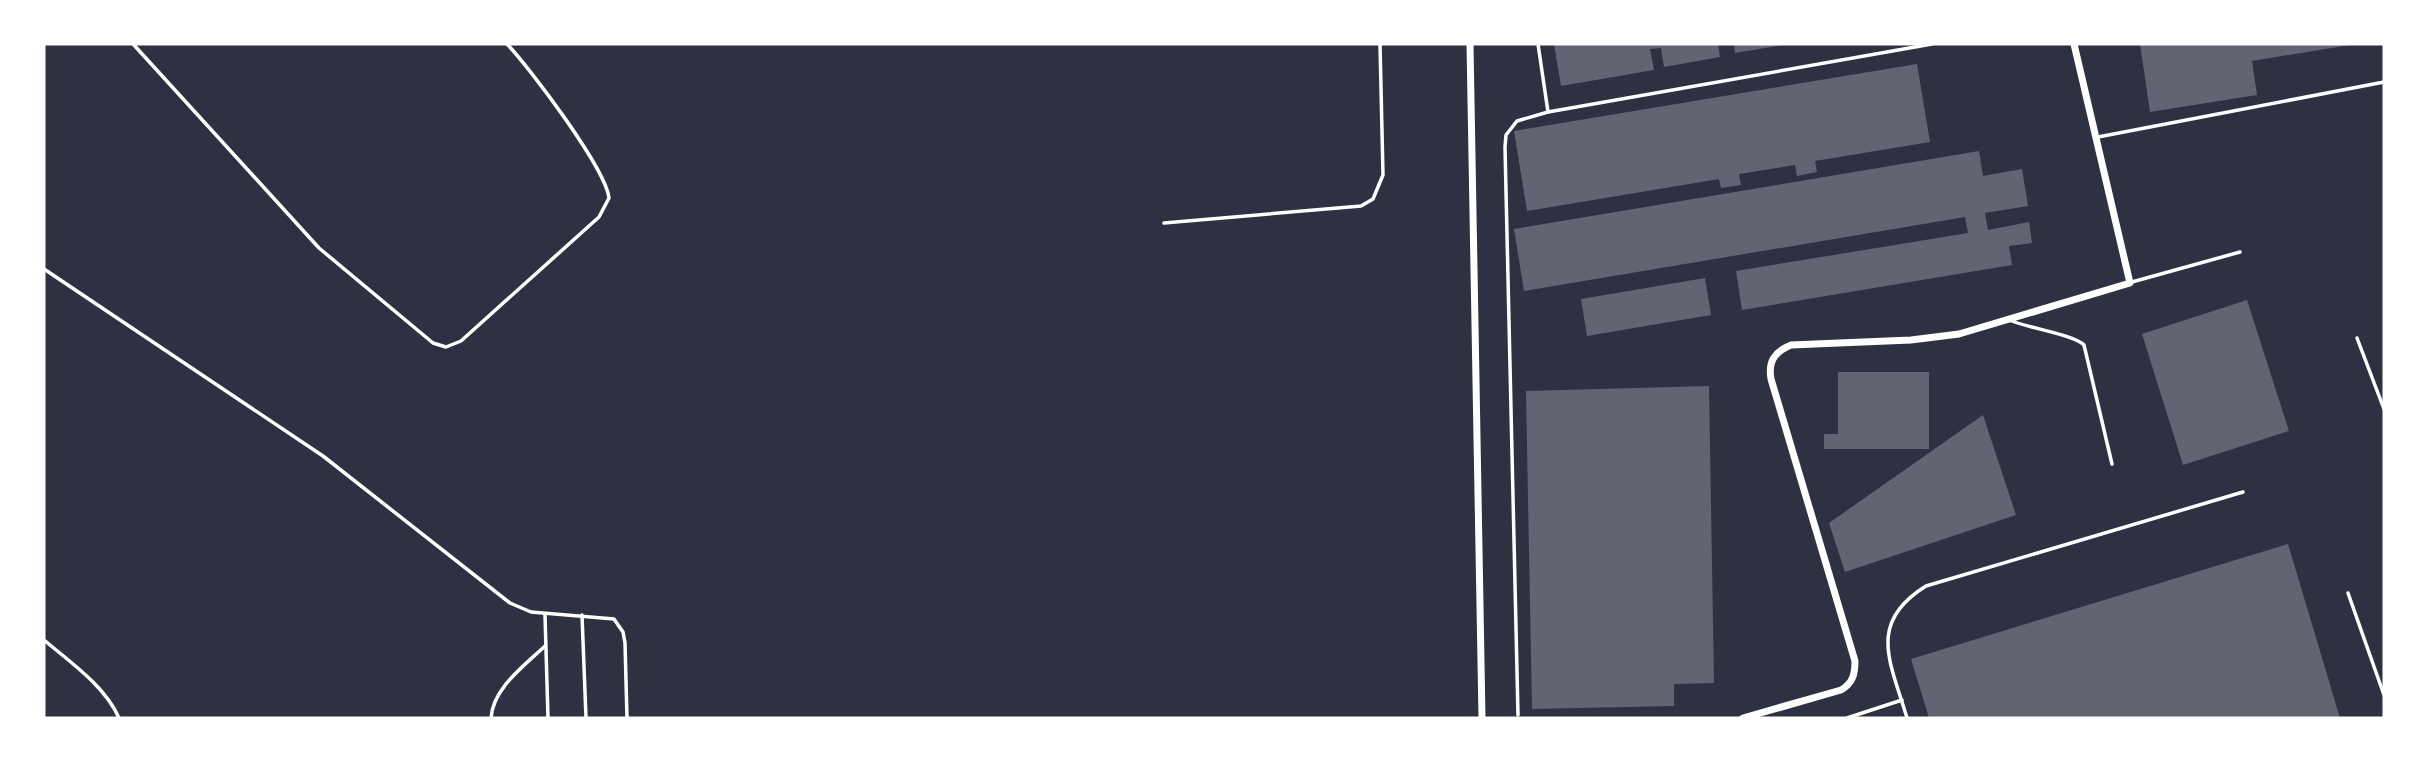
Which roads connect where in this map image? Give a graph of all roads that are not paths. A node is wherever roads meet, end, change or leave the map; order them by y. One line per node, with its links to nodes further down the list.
1 (133, 44): 2 (lane)
2 (507, 44)
3 (1380, 44): 11 (lane)
4 (1470, 44): 33 (street)
5 (1538, 44): 9 (lane)
6 (1932, 44): 9 (lane)
7 (2074, 44): 10 (street)
8 (2384, 82): 10 (lane)
9 (1548, 112): 27 (lane)
10 (2095, 138): 14 (street)
11 (1164, 223)
12 (2240, 252): 14 (lane)
13 (44, 269): 21 (lane)
14 (2130, 283): 15 (street)
15 (2007, 319): 18 (lane); 34 (street)
16 (2357, 338): 17 (lane)
17 (2384, 409)
18 (2112, 464)
19 (2243, 492): 26 (lane)
20 (2348, 593): 25 (lane)
21 (545, 614): 22 (lane); 24 (lane)
22 (582, 615): 31 (lane); 32 (lane)
23 (44, 640): 28 (lane)
24 (545, 645): 29 (lane); 30 (lane)
25 (2384, 695)
26 (1902, 700): 35 (lane); 36 (lane)
27 (1518, 715)
28 (119, 718)
29 (491, 718)
30 (548, 718)
31 (586, 718)
32 (627, 718)
33 (1482, 718)
34 (1743, 718)
35 (1847, 718)
36 (1907, 718)

